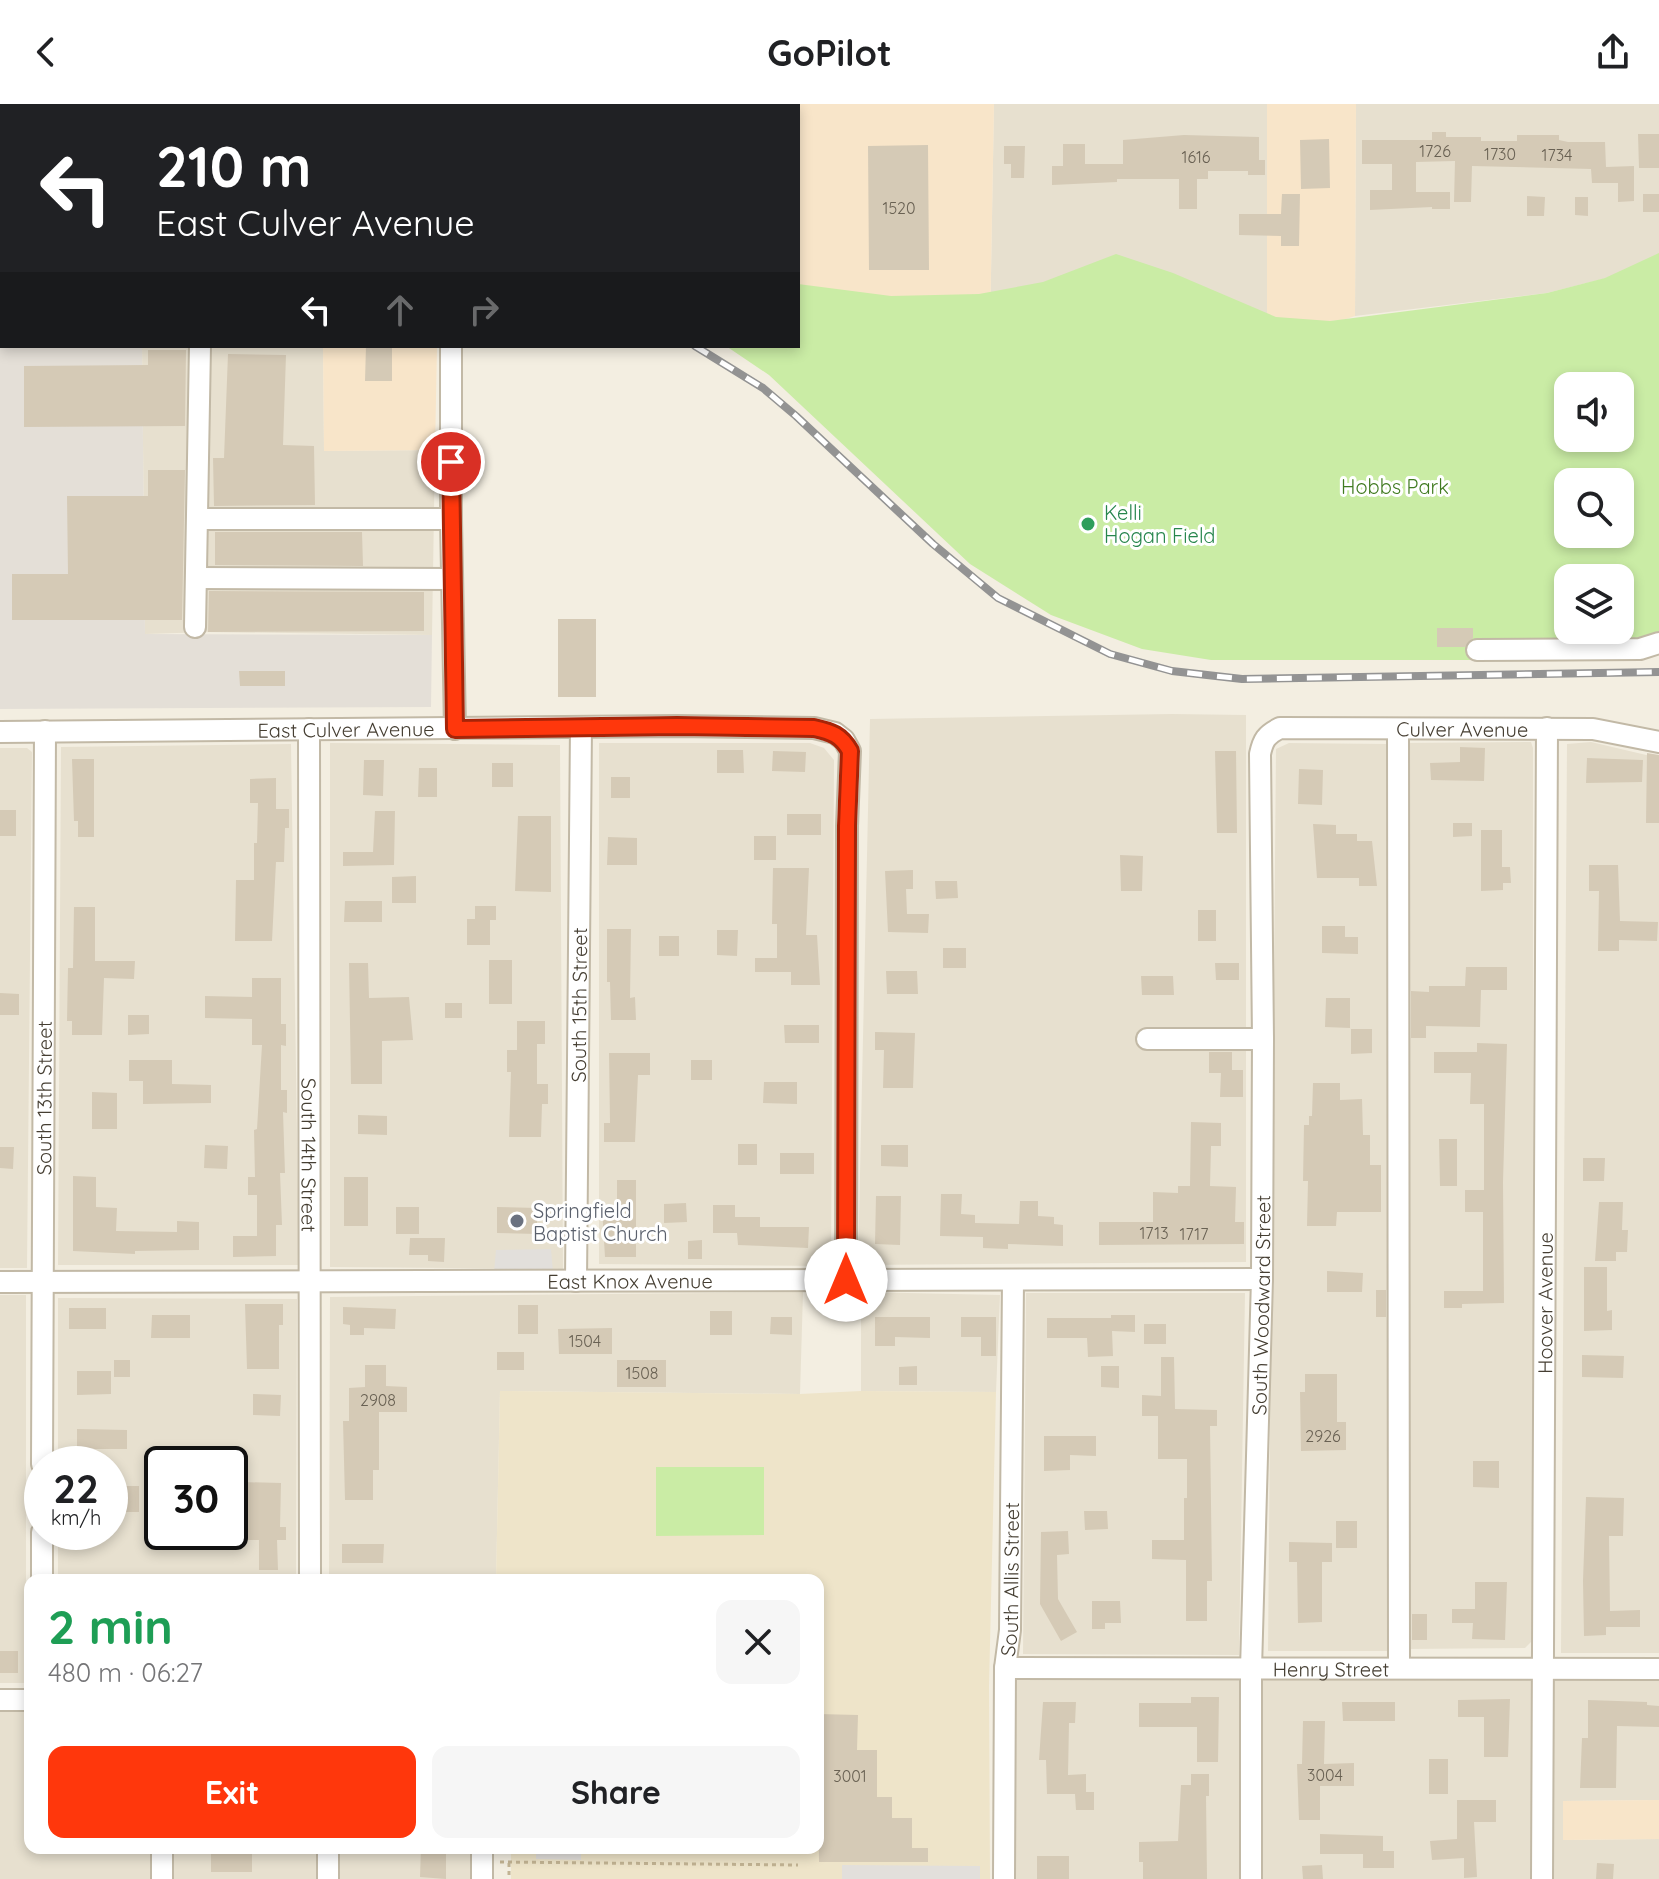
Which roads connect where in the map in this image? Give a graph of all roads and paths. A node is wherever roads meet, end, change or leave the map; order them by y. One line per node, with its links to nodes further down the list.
1 (200, 348): 3 (street)
2 (451, 348): 4 (street)
3 (198, 519): 4 (street); 5 (street)
4 (451, 519): 6 (street)
5 (197, 578): 6 (street); 7 (street)
6 (452, 579): 13 (street)
7 (195, 627)
8 (1659, 643): 9 (street)
9 (1477, 650)
10 (581, 727): 13 (street, East Culver Avenue); 22 (street, East Culver Avenue); 26 (street, South 15th Street)
11 (1547, 728): 14 (street, Culver Avenue); 18 (street, Culver Avenue); 35 (street, Hoover Avenue)
12 (309, 729): 13 (street, East Culver Avenue); 15 (street, East Culver Avenue); 25 (street, South 14th Street)
13 (455, 729)
14 (1398, 729): 17 (street, Culver Avenue); 33 (street)
15 (45, 731): 16 (street, East Culver Avenue); 24 (street, South 13th Street)
16 (0, 732)
17 (1267, 734): 20 (street, South Woodward Street)
18 (1659, 742)
19 (1147, 1039): 20 (street)
20 (1263, 1039): 21 (street, South Woodward Street)
21 (1262, 1279): 23 (street, East Knox Avenue); 34 (street, South Woodward Street)
22 (846, 1280): 23 (street, East Knox Avenue); 26 (street, East Knox Avenue)
23 (1013, 1280): 32 (street, South Allis Street)
24 (42, 1281): 25 (street, East Knox Avenue); 27 (street, East Knox Avenue); 28 (street, South 13th Street)
25 (311, 1281): 26 (street, East Knox Avenue); 31 (street, South 14th Street)
26 (576, 1281)
27 (0, 1282)
28 (42, 1446)
29 (42, 1550): 30 (street)
30 (42, 1574)
31 (310, 1574)
32 (1005, 1668): 34 (street, Henry Street); 47 (street, South Allis Street)
33 (1399, 1668): 34 (street, Henry Street); 35 (street, Henry Street)
34 (1251, 1669): 48 (street, South Woodward Street)
35 (1544, 1669): 36 (street, Henry Street); 49 (street, Hoover Avenue)
36 (1659, 1669)
37 (0, 1700): 38 (street)
38 (24, 1700)
39 (162, 1854): 44 (street)
40 (328, 1854): 45 (street)
41 (485, 1863): 42 (path)
42 (509, 1863): 43 (path); 46 (path)
43 (798, 1865)
44 (162, 1879)
45 (328, 1879)
46 (509, 1879)
47 (1004, 1879)
48 (1251, 1879)
49 (1542, 1879)

